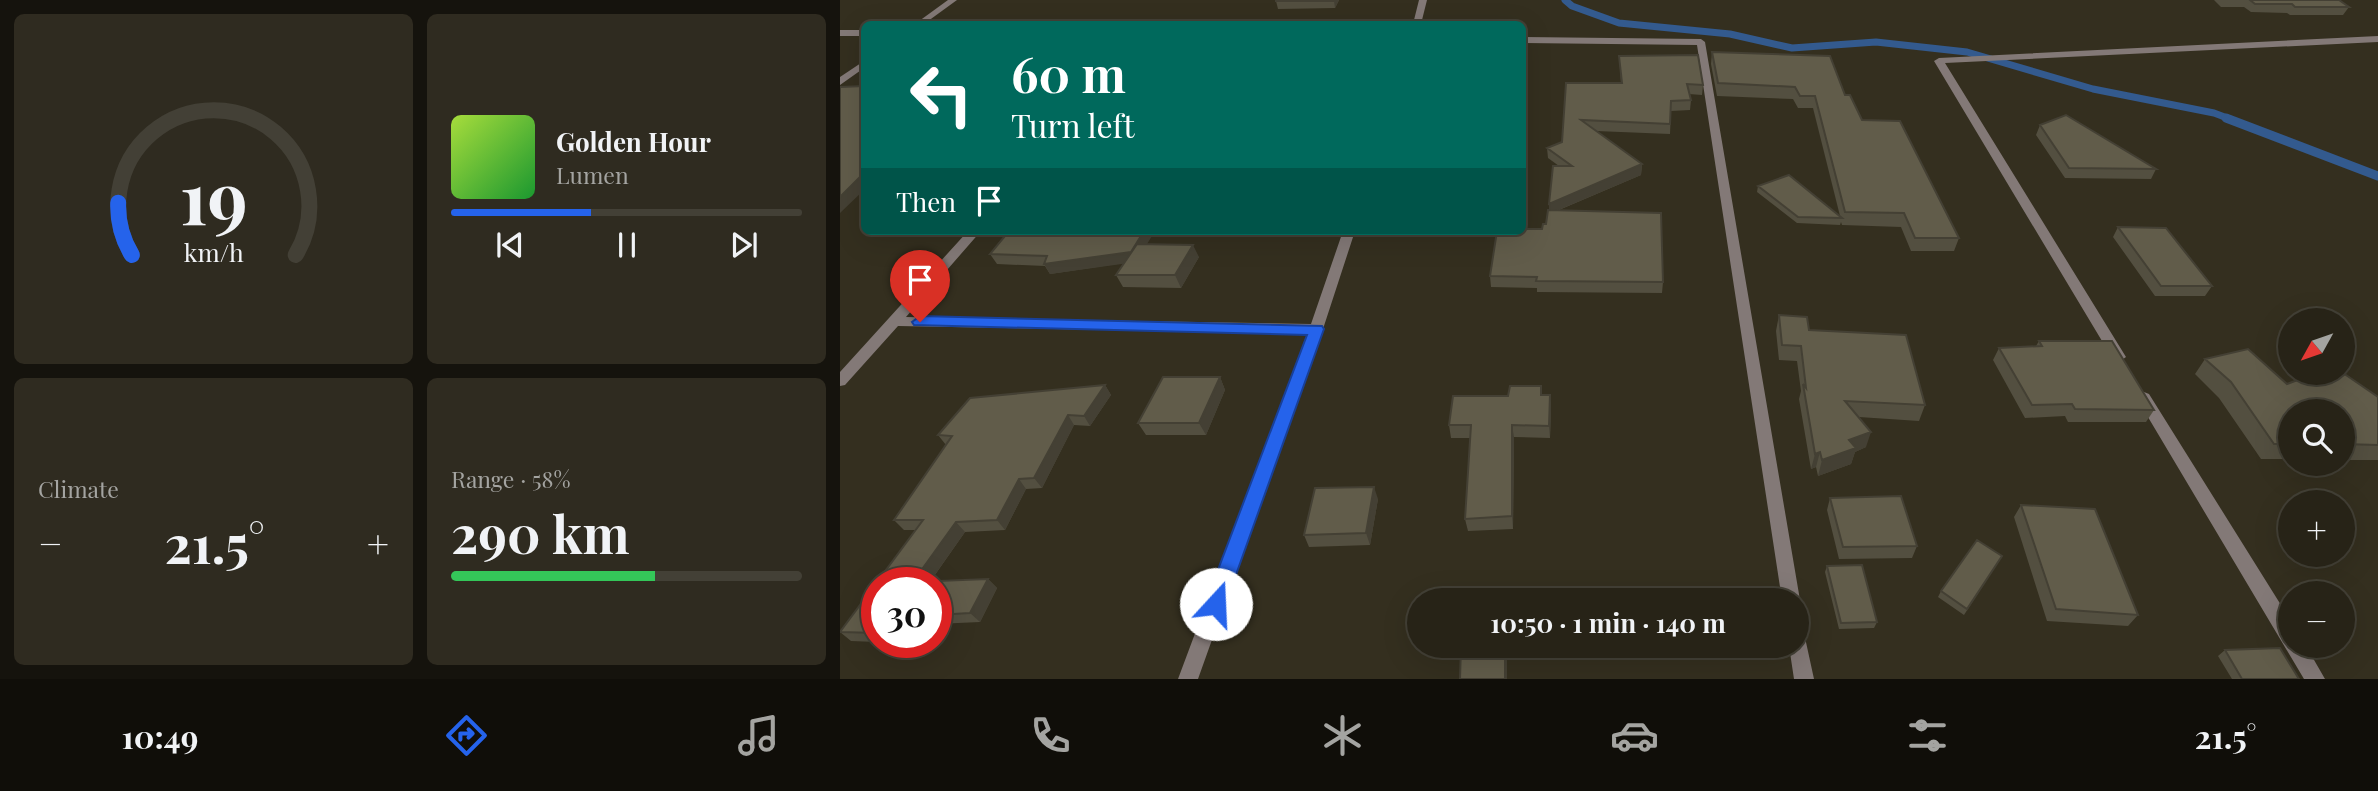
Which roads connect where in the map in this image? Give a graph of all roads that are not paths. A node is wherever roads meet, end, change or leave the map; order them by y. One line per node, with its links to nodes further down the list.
1 (953, 0): 3 (street)
2 (1423, 0): 4 (street)
3 (923, 21)
4 (1418, 21)
5 (840, 33): 6 (street)
6 (861, 33)
7 (2378, 39): 17 (street)
8 (1526, 40): 16 (street)
9 (861, 66): 10 (street)
10 (840, 82)
11 (971, 235): 13 (street)
12 (1348, 235): 14 (street)
13 (894, 321): 14 (street); 15 (street)
14 (1317, 329): 20 (street)
15 (840, 381)
16 (1789, 588)
17 (2278, 618)
18 (1800, 658): 21 (street)
19 (2302, 658): 22 (street)
20 (1188, 679)
21 (1804, 679)
22 (2315, 679)

